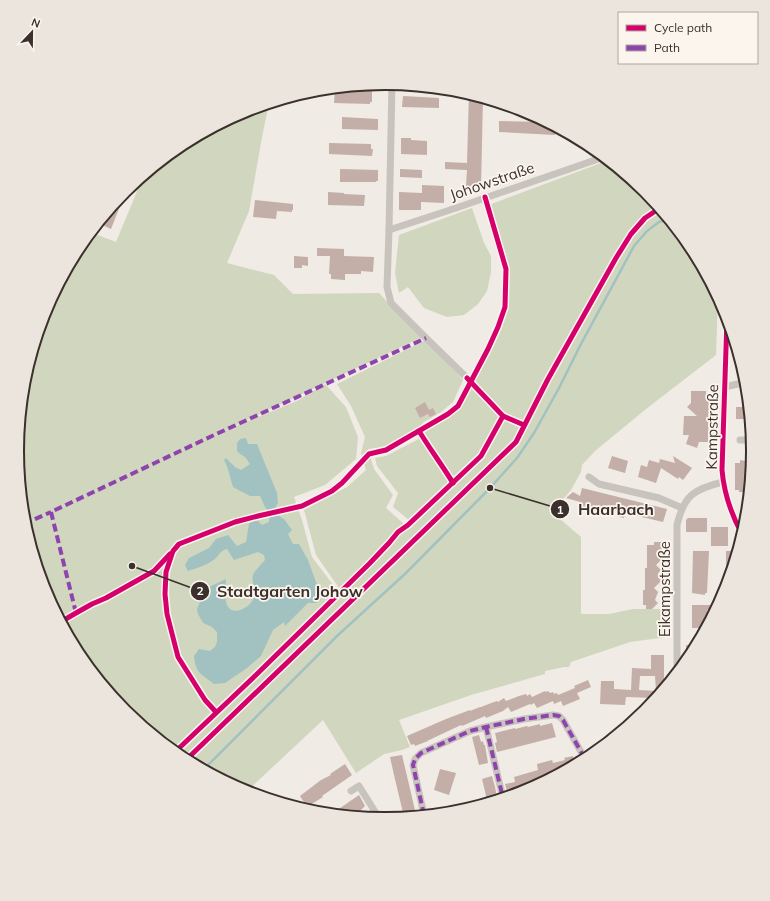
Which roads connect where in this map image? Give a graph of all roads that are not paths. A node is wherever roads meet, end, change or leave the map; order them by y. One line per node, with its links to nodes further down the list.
1 (392, 90): 3 (street)
2 (598, 159): 3 (street, Johowstraße)
3 (388, 230): 5 (street)
4 (727, 335): 7 (street, Kampstraße)
5 (467, 378)
6 (740, 384): 7 (street)
7 (725, 387): 11 (street, Kampstraße)
8 (740, 440): 9 (street)
9 (746, 440)
10 (589, 477): 12 (street)
11 (723, 482): 12 (street, Eikampstraße); 13 (street, Kampstraße)
12 (682, 508): 14 (street, Eikampstraße)
13 (738, 525)
14 (677, 662)
15 (486, 727): 16 (street); 18 (street); 19 (street)
16 (582, 753)
17 (350, 791): 20 (street)
18 (502, 792)
19 (423, 809)
20 (375, 812)

